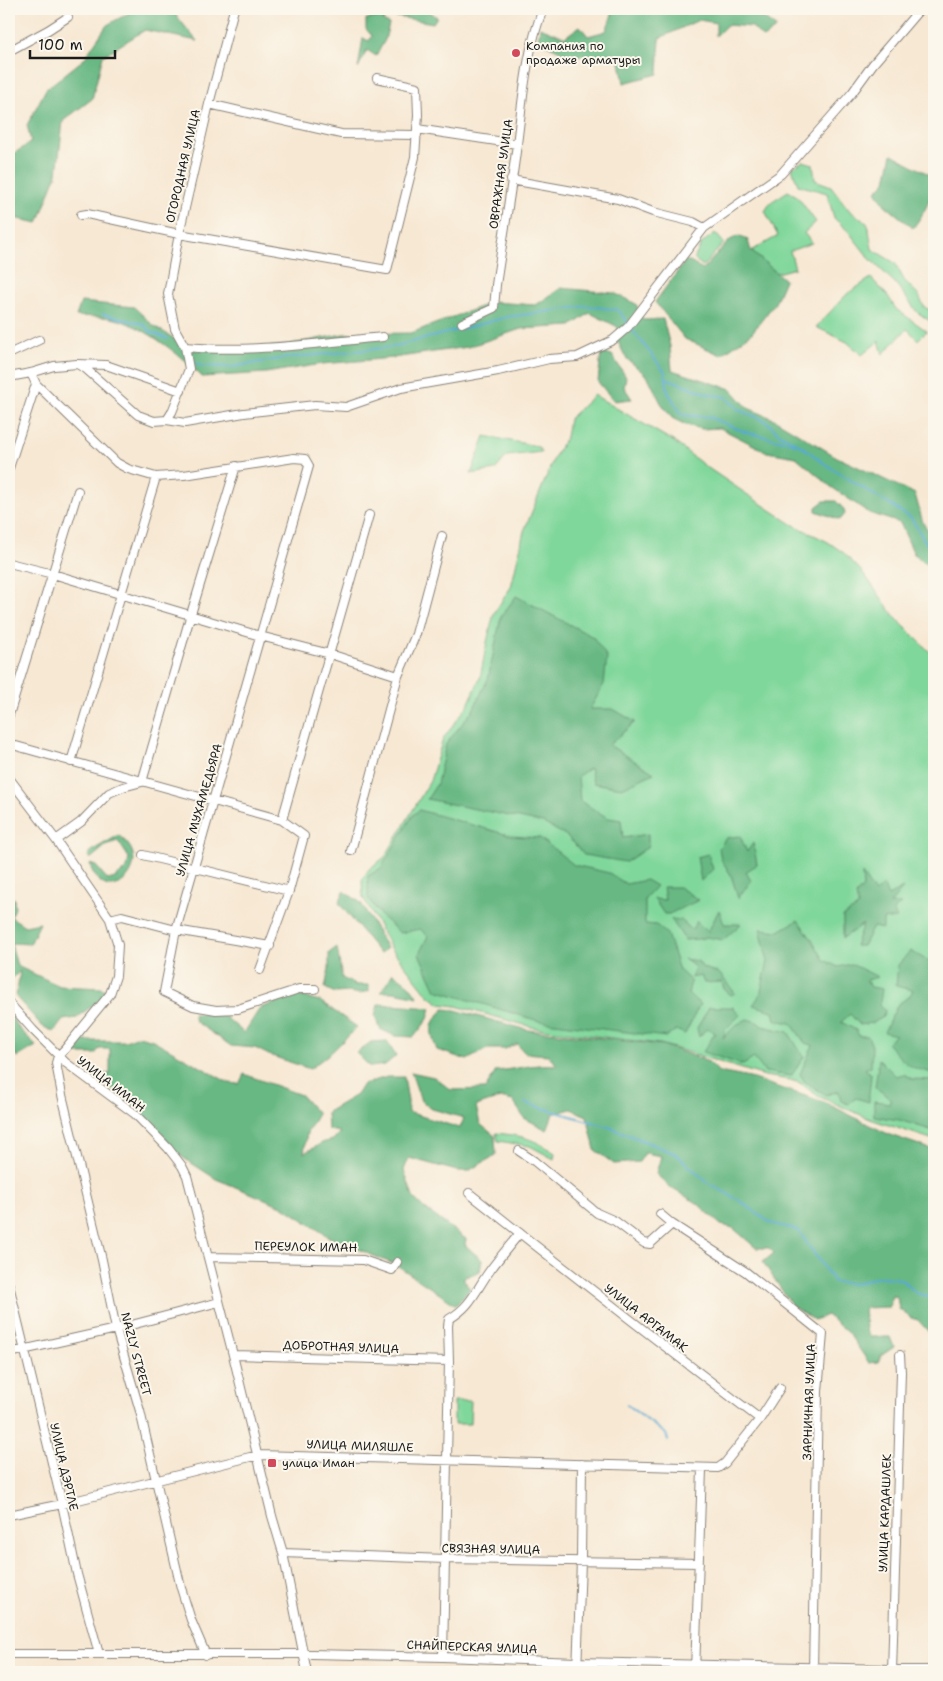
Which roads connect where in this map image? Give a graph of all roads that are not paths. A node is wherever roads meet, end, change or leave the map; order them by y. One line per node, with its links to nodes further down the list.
1 (234, 9): 7 (street, ОГОРОДНАЯ УЛИЦА)
2 (543, 9): 9 (street, ОВРАЖНАЯ УЛИЦА)
3 (920, 9): 12 (street)
4 (68, 17): 5 (street)
5 (9, 51)
6 (377, 78): 8 (street)
7 (209, 104): 8 (street); 13 (street, ОГОРОДНАЯ УЛИЦА)
8 (417, 132): 9 (street); 13 (street)
9 (517, 144): 10 (street, ОВРАЖНАЯ УЛИЦА)
10 (512, 180): 12 (street); 14 (street, ОВРАЖНАЯ УЛИЦА)
11 (81, 215): 13 (street)
12 (704, 228): 24 (street)
13 (179, 234): 17 (street, ОГОРОДНАЯ УЛИЦА)
14 (462, 323)
15 (382, 337): 17 (street)
16 (39, 340): 18 (street)
17 (185, 347): 23 (street)
18 (9, 352)
19 (77, 364): 20 (street); 23 (street); 24 (street)
20 (31, 374): 21 (street); 22 (street)
21 (9, 377)
22 (36, 384): 26 (street); 27 (street)
23 (181, 391): 24 (street)
24 (167, 420)
25 (236, 466): 27 (street); 34 (street); 35 (street, УЛИЦА МУХАМЕДЬЯРА)
26 (9, 468)
27 (156, 478): 33 (street)
28 (78, 491): 32 (street)
29 (369, 515): 36 (street)
30 (442, 536): 37 (street)
31 (9, 564): 32 (street)
32 (53, 574): 33 (street); 38 (street)
33 (122, 594): 34 (street); 40 (street)
34 (191, 614): 35 (street); 42 (street)
35 (260, 636): 36 (street); 43 (street, УЛИЦА МУХАМЕДЬЯРА)
36 (330, 654): 37 (street); 44 (street)
37 (398, 676): 46 (street)
38 (9, 715)
39 (9, 744): 40 (street)
40 (71, 762): 42 (street)
41 (9, 778): 45 (street)
42 (142, 782): 43 (street); 45 (street)
43 (214, 802): 44 (street); 48 (street, УЛИЦА МУХАМЕДЬЯРА)
44 (282, 820): 49 (street)
45 (56, 840): 50 (street)
46 (351, 852)
47 (143, 855): 48 (street)
48 (195, 868): 49 (street); 51 (street, УЛИЦА МУХАМЕДЬЯРА)
49 (289, 891): 52 (street)
50 (110, 919): 51 (street); 56 (street)
51 (176, 930): 52 (street); 54 (street, УЛИЦА МУХАМЕДЬЯРА)
52 (270, 946): 53 (street)
53 (260, 970)
54 (315, 989)
55 (9, 1003): 56 (street, УЛИЦА ИМАН)
56 (58, 1056): 62 (street, УЛИЦА ИМАН); 66 (street, NAZLY STREET)
57 (519, 1151): 60 (street)
58 (469, 1193): 61 (street, УЛИЦА АРГАМАК)
59 (660, 1214): 60 (street, ЗАРНИЧНАЯ УЛИЦА)
60 (672, 1224): 92 (street, ЗАРНИЧНАЯ УЛИЦА)
61 (520, 1233): 71 (street); 73 (street, УЛИЦА АРГАМАК)
62 (208, 1257): 63 (street, ПЕРЕУЛОК ИМАН); 65 (street, УЛИЦА ИМАН)
63 (397, 1262)
64 (9, 1285): 67 (street, УЛИЦА ДЭРТЛЕ)
65 (219, 1302): 66 (street); 70 (street, УЛИЦА ИМАН)
66 (116, 1329): 67 (street); 78 (street, NAZLY STREET)
67 (24, 1348): 68 (street); 79 (street, УЛИЦА ДЭРТЛЕ)
68 (9, 1353)
69 (900, 1355): 93 (street, УЛИЦА КАРДАШЛЕК)
70 (233, 1356): 71 (street, ДОБРОТНАЯ УЛИЦА); 74 (street, УЛИЦА ИМАН)
71 (449, 1361): 75 (street)
72 (780, 1388): 73 (street)
73 (760, 1418): 77 (street, УЛИЦА МИЛЯШЛЕ)
74 (258, 1455): 75 (street, УЛИЦА МИЛЯШЛЕ); 78 (street, УЛИЦА МИЛЯШЛЕ); 81 (street, УЛИЦА ИМАН)
75 (447, 1460): 76 (street, УЛИЦА МИЛЯШЛЕ); 82 (street)
76 (582, 1464): 77 (street, УЛИЦА МИЛЯШЛЕ); 83 (street)
77 (702, 1468): 84 (street)
78 (157, 1480): 79 (street, УЛИЦА МИЛЯШЛЕ); 88 (street, NAZLY STREET)
79 (62, 1504): 80 (street, УЛИЦА МИЛЯШЛЕ); 86 (street, УЛИЦА ДЭРТЛЕ)
80 (9, 1515)
81 (283, 1553): 82 (street, СВЯЗНАЯ УЛИЦА); 87 (street, УЛИЦА ИМАН)
82 (445, 1560): 83 (street, СВЯЗНАЯ УЛИЦА); 89 (street)
83 (581, 1561): 84 (street, СВЯЗНАЯ УЛИЦА); 90 (street)
84 (698, 1563): 91 (street)
85 (9, 1654): 86 (street, СНАЙПЕРСКАЯ УЛИЦА)
86 (99, 1654): 88 (street, СНАЙПЕРСКАЯ УЛИЦА)
87 (303, 1654): 88 (street, СНАЙПЕРСКАЯ УЛИЦА); 89 (street, СНАЙПЕРСКАЯ УЛИЦА); 95 (street, УЛИЦА ИМАН)
88 (206, 1655)
89 (443, 1657): 90 (street, СНАЙПЕРСКАЯ УЛИЦА)
90 (577, 1662): 91 (street, СНАЙПЕРСКАЯ УЛИЦА); 96 (street)
91 (695, 1668): 92 (street, СНАЙПЕРСКАЯ УЛИЦА)
92 (813, 1669): 93 (street, СНАЙПЕРСКАЯ УЛИЦА)
93 (892, 1670): 94 (street, СНАЙПЕРСКАЯ УЛИЦА)
94 (934, 1670)
95 (307, 1672)
96 (577, 1672)

